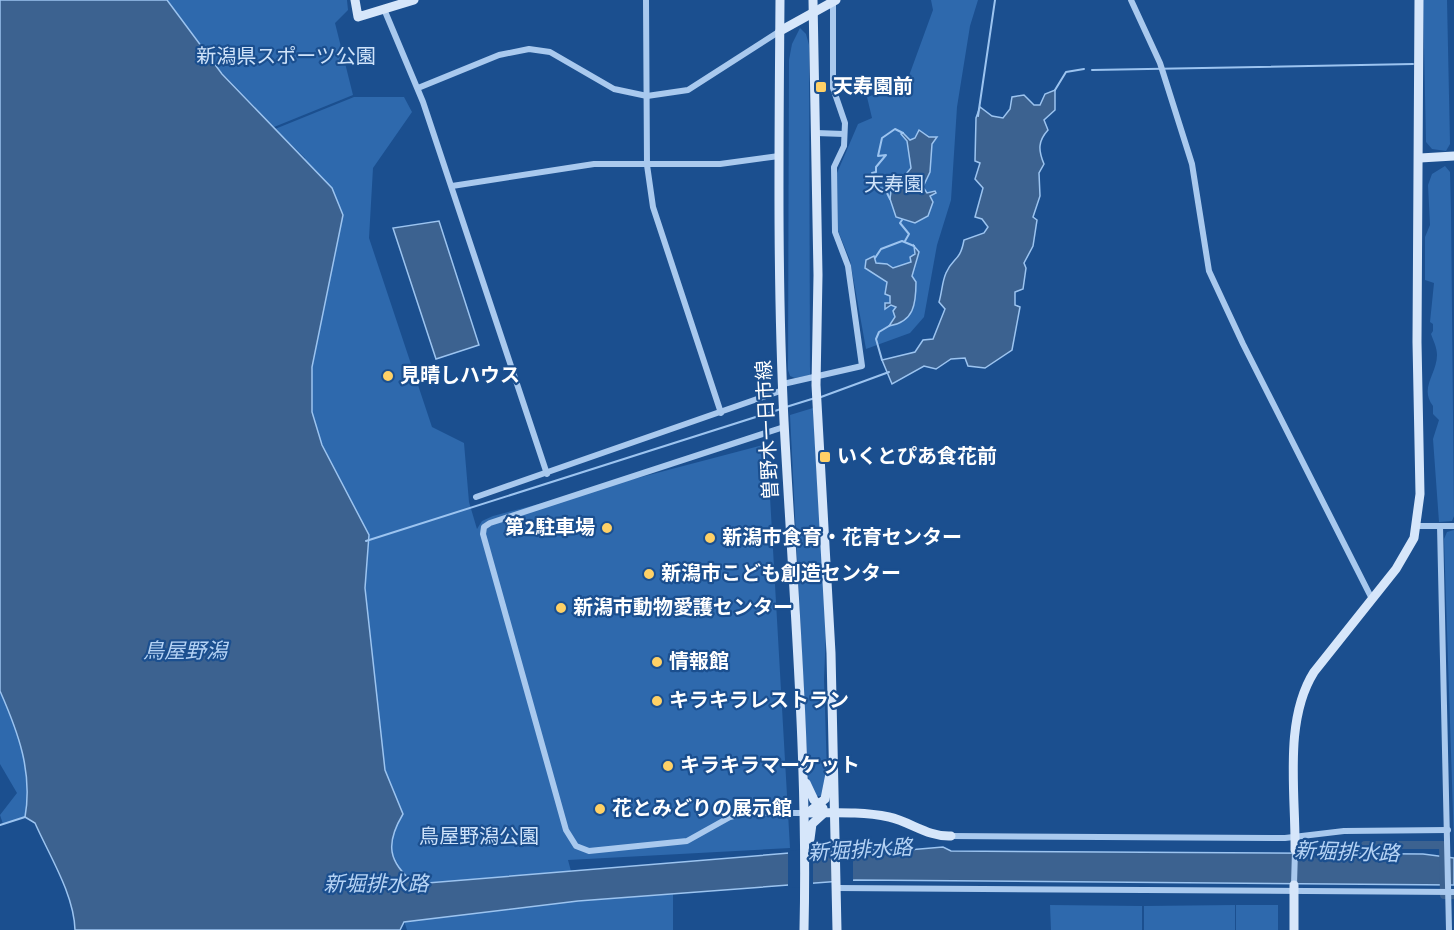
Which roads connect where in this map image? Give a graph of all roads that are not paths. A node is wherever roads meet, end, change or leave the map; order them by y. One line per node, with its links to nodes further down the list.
1 (355, 0): 9 (main road)
2 (414, 0): 9 (main road)
3 (646, 0): 13 (street)
4 (780, 0): 11 (main road, 曽野木一日市線)
5 (813, 0): 10 (main road, 曽野木一日市線)
6 (1131, 0): 30 (street)
7 (1419, 0): 18 (main road)
8 (834, 1): 10 (main road); 15 (street)
9 (384, 9): 12 (street)
10 (813, 11): 11 (main road); 14 (main road, 曽野木一日市線)
11 (780, 31): 13 (street); 16 (main road, 曽野木一日市線)
12 (418, 88): 13 (street); 20 (street)
13 (648, 96): 19 (street)
14 (816, 133): 15 (street); 21 (main road, 曽野木一日市線)
15 (844, 134): 21 (street)
16 (779, 156): 19 (street); 22 (main road, 曽野木一日市線)
17 (1454, 156): 18 (main road)
18 (1420, 158): 27 (main road)
19 (647, 165): 20 (street); 23 (street)
20 (452, 186): 25 (street)
21 (816, 381): 22 (street); 31 (main road, 曽野木一日市線)
22 (783, 390): 23 (street); 24 (main road, 曽野木一日市線)
23 (721, 413): 25 (street)
24 (784, 423): 32 (main road, 曽野木一日市線); 33 (street)
25 (547, 474): 26 (street)
26 (476, 497)
27 (1417, 526): 28 (street); 30 (main road)
28 (1440, 526): 29 (street); 34 (street)
29 (1454, 526)
30 (1372, 599): 37 (main road)
31 (834, 739): 33 (main road, 曽野木一日市線); 33 (main road)
32 (804, 776): 33 (main road, 曽野木一日市線); 33 (main road)
33 (821, 812): 35 (main road, 曽野木一日市線); 35 (main road); 36 (main road); 38 (main road, 曽野木一日市線); 38 (main road)
34 (1448, 830): 37 (street); 39 (street)
35 (837, 834): 41 (main road, 曽野木一日市線)
36 (951, 836): 37 (street)
37 (1295, 837): 40 (main road)
38 (807, 849): 44 (main road, 曽野木一日市線)
39 (1450, 849): 43 (street)
40 (1295, 850): 42 (street)
41 (837, 887): 42 (street); 45 (main road, 曽野木一日市線)
42 (1294, 889): 43 (street); 46 (main road)
43 (1451, 890): 47 (street)
44 (804, 930)
45 (837, 930)
46 (1294, 930)
47 (1449, 930)

